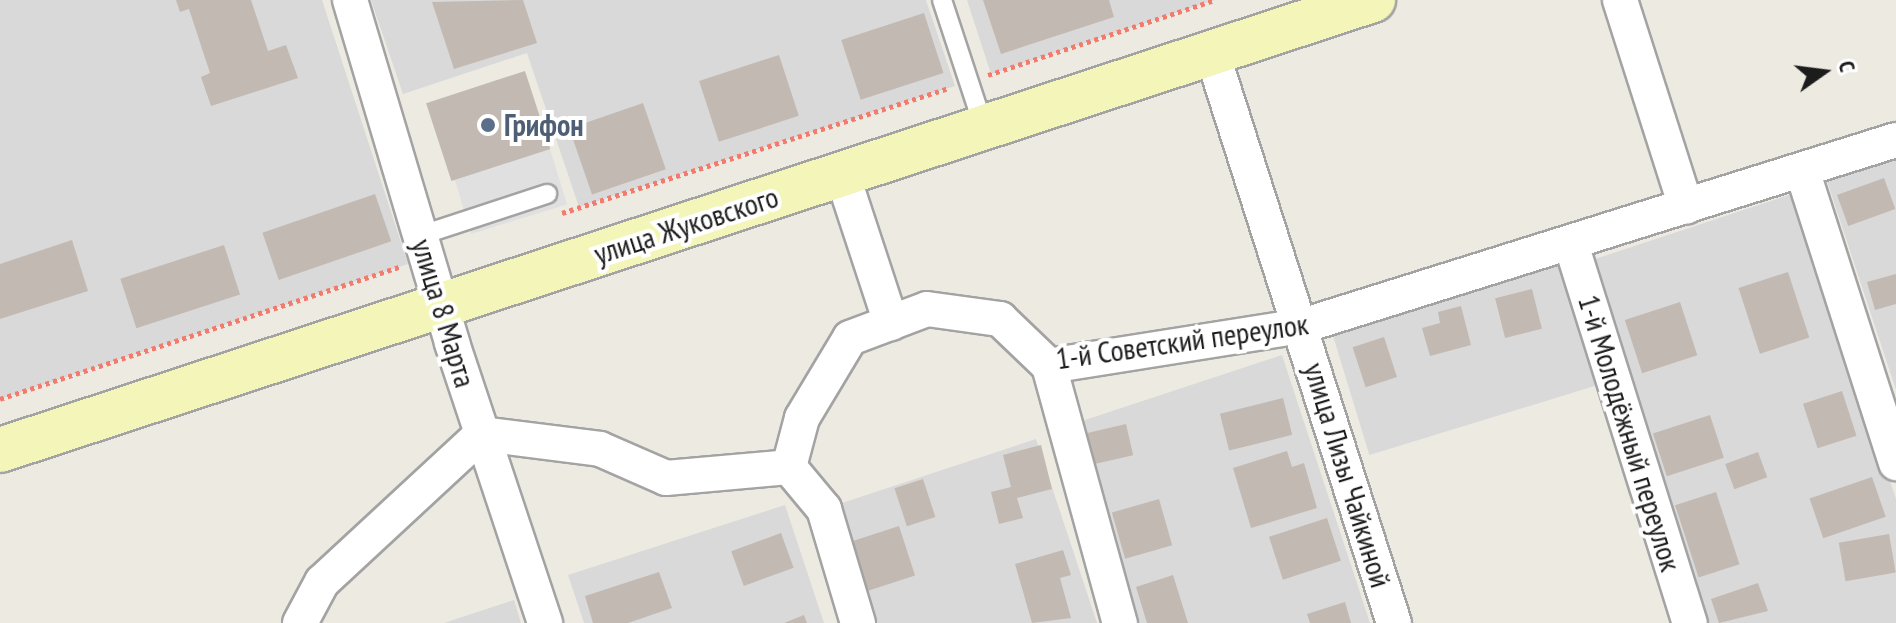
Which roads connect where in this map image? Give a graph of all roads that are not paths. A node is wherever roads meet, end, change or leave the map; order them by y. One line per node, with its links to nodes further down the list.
1 (350, 0): 13 (street, улица 8 Марта)
2 (942, 0): 6 (lane)
3 (1373, 0): 5 (street, улица Жуковского)
4 (1620, 0): 11 (street)
5 (1212, 53): 6 (street, улица Жуковского); 16 (street, улица Лизы Чайкиной)
6 (984, 128): 9 (street, улица Жуковского)
7 (1896, 140): 8 (street, 1-й Советский переулок)
8 (1802, 170): 11 (street, 1-й Советский переулок); 20 (street)
9 (842, 174): 14 (street, улица Жуковского); 15 (street)
10 (547, 194): 13 (lane)
11 (1686, 207): 12 (street, 1-й Советский переулок)
12 (1571, 244): 16 (street, 1-й Советский переулок); 27 (street, 1-й Молодёжный переулок)
13 (413, 250): 14 (street, улица 8 Марта)
14 (441, 305): 18 (street, улица 8 Марта); 19 (street, улица Жуковского)
15 (891, 323): 17 (street, 1-й Советский переулок); 21 (street, 1-й Советский переулок)
16 (1302, 326): 17 (street, 1-й Советский переулок); 26 (street, улица Лизы Чайкиной)
17 (1049, 366): 25 (street)
18 (482, 434): 21 (street); 22 (street); 23 (street, улица 8 Марта)
19 (0, 450)
20 (1896, 463)
21 (789, 467): 24 (street)
22 (300, 623)
23 (545, 623)
24 (858, 623)
25 (1120, 623)
26 (1394, 623)
27 (1690, 623)

